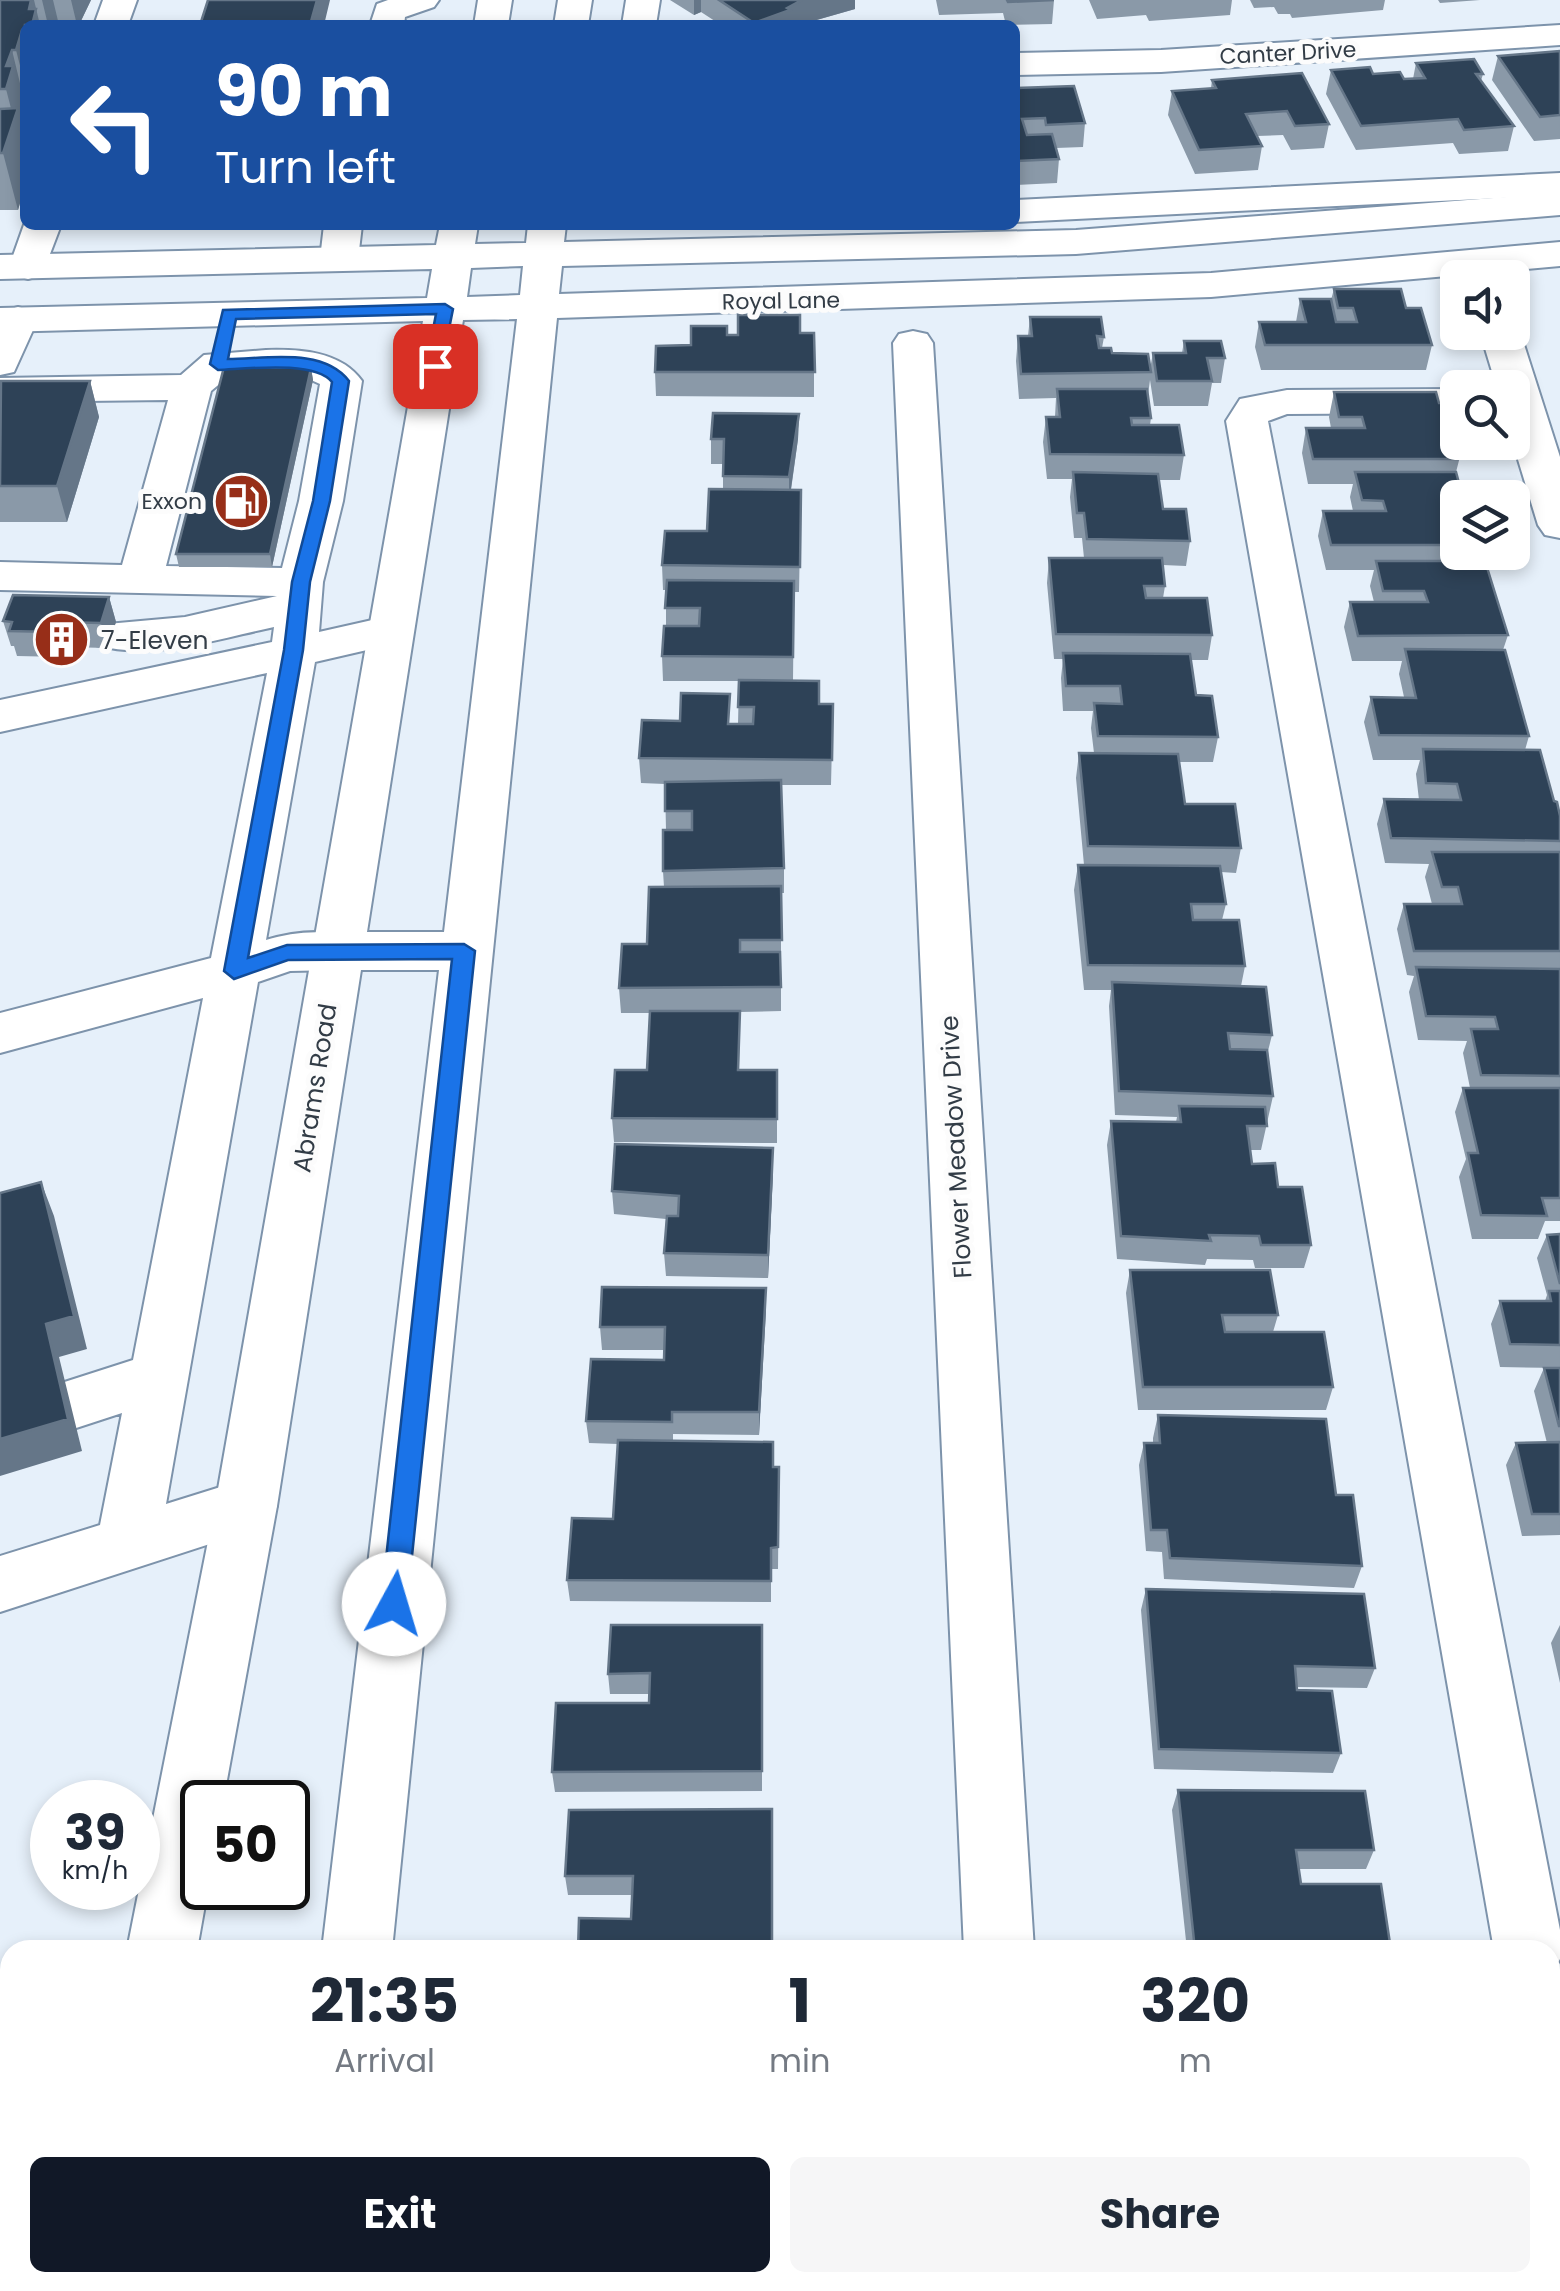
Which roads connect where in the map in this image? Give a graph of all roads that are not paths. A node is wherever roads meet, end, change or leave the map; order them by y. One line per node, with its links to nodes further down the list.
1 (1560, 35): 2 (main road, Canter Drive)
2 (1020, 64)
3 (1560, 184): 5 (main road)
4 (1560, 204): 7 (main road)
5 (1020, 211)
6 (39, 230): 11 (main road)
7 (545, 240): 8 (main road); 12 (main road)
8 (457, 241): 9 (main road); 13 (main road, Abrams Road)
9 (341, 242): 11 (main road)
10 (1560, 254): 12 (main road, Royal Lane)
11 (14, 267)
12 (538, 306): 13 (main road, Royal Lane); 31 (main road)
13 (445, 309): 14 (main road, Royal Lane); 27 (main road, Abrams Road)
14 (229, 314): 15 (main road, Royal Lane); 19 (main road)
15 (9, 319): 18 (main road)
16 (913, 343): 41 (main road, Flower Meadow Drive)
17 (1506, 350): 22 (main road)
18 (0, 362)
19 (205, 376): 20 (main road); 25 (main road); 26 (main road)
20 (0, 390)
21 (1440, 401): 42 (main road)
22 (1531, 420): 23 (main road)
23 (1560, 525)
24 (0, 576): 25 (main road)
25 (140, 580): 26 (main road)
26 (298, 613): 27 (main road); 28 (main road); 29 (main road); 32 (main road)
27 (390, 631): 30 (main road, Abrams Road)
28 (112, 634)
29 (0, 716)
30 (338, 951): 31 (main road); 32 (main road); 36 (main road, Abrams Road)
31 (464, 951): 40 (main road)
32 (234, 971): 33 (main road); 34 (main road)
33 (0, 1034)
34 (158, 1376): 35 (main road); 37 (main road)
35 (70, 1404)
36 (246, 1506): 37 (main road); 39 (main road, Abrams Road)
37 (128, 1544): 38 (main road)
38 (0, 1584)
39 (164, 1940)
40 (358, 1940)
41 (998, 1940)
42 (1528, 1940)

